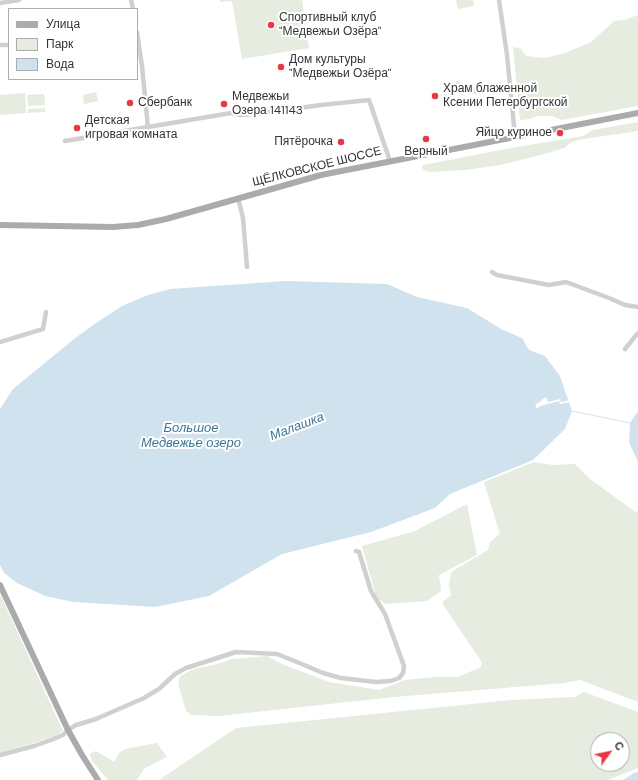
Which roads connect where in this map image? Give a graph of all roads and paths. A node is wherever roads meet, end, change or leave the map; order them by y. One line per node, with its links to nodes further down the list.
1 (19, 0): 3 (street)
2 (499, 0): 7 (street)
3 (0, 3)
4 (138, 39): 6 (street)
5 (638, 113): 7 (main road, ЩЁЛКОВСКОЕ ШОССЕ)
6 (148, 128): 8 (street); 9 (street)
7 (515, 136): 9 (main road, ЩЁЛКОВСКОЕ ШОССЕ)
8 (65, 141)
9 (390, 161): 10 (main road, ЩЁЛКОВСКОЕ ШОССЕ)
10 (238, 198): 11 (main road, ЩЁЛКОВСКОЕ ШОССЕ); 12 (street)
11 (0, 225)
12 (247, 267)
13 (492, 272): 14 (street)
14 (638, 307)
15 (46, 312): 17 (street)
16 (638, 333): 18 (street)
17 (0, 342)
18 (625, 349)
19 (356, 551): 21 (street)
20 (0, 585): 21 (main road)
21 (68, 730): 22 (street); 23 (main road)
22 (0, 755)
23 (98, 780)

